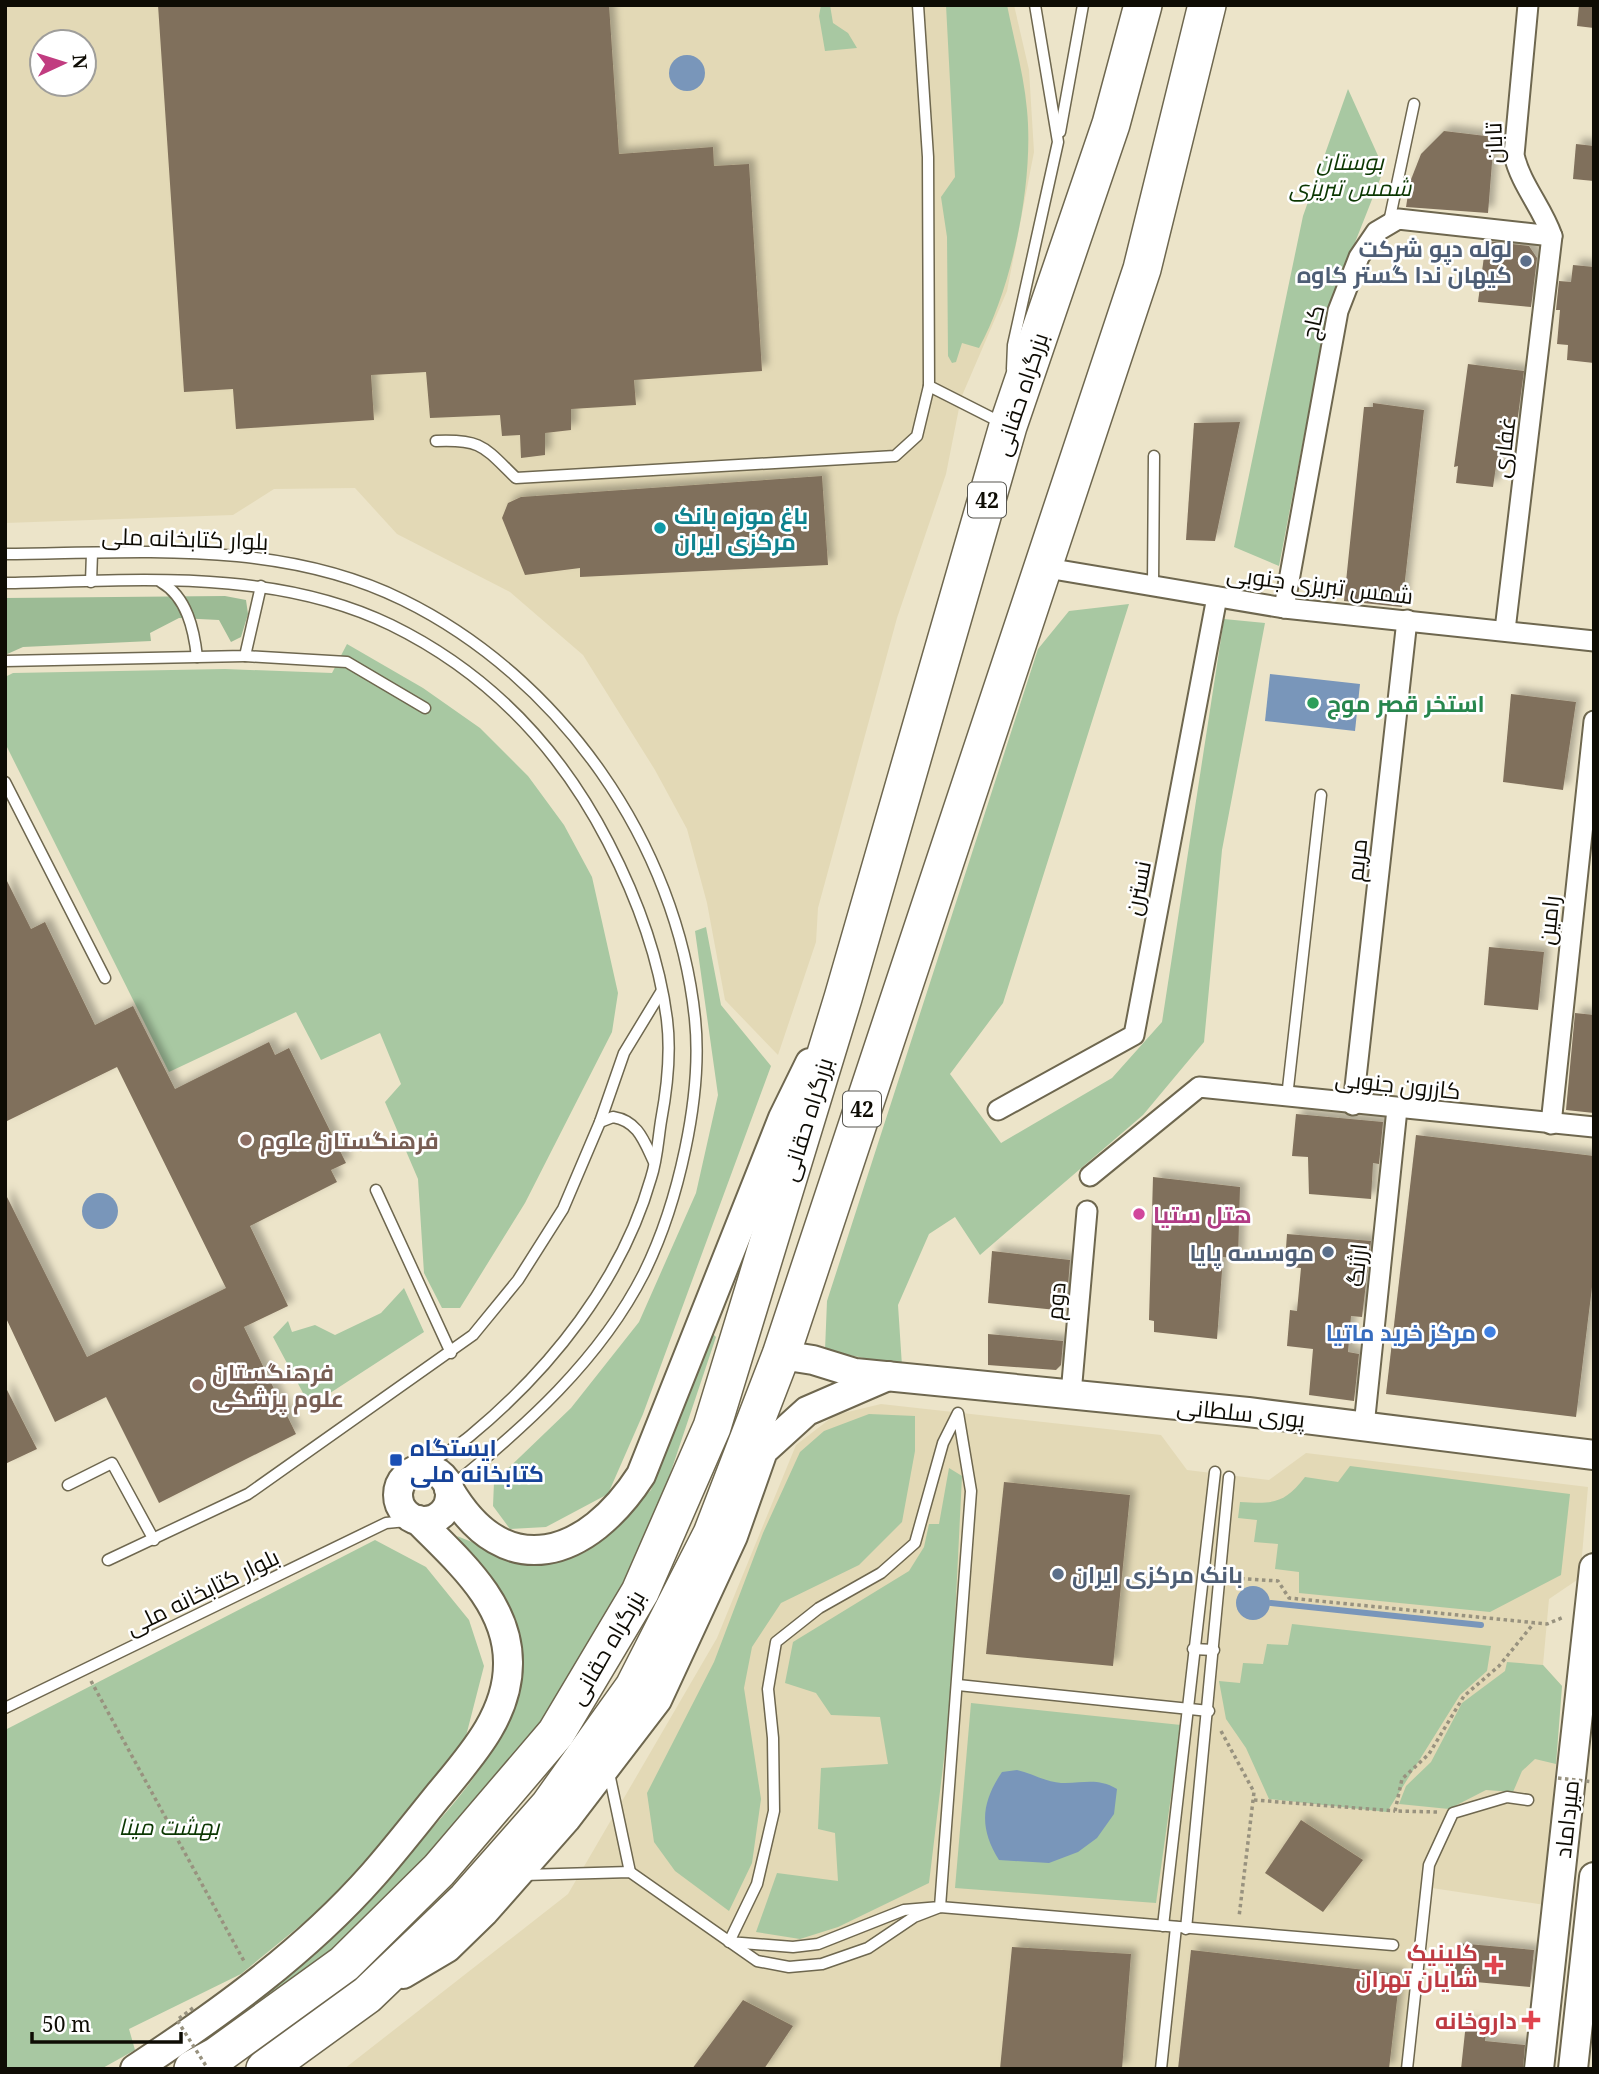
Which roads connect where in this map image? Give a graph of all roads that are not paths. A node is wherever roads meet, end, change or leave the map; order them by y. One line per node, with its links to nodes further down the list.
1 (918, 5): 12 (lane)
2 (1035, 5): 8 (lane)
3 (1083, 5): 8 (lane)
4 (1143, 5): 13 (highway, بزرگراه حقانی / 42)
5 (1207, 5): 18 (highway, بزرگراه حقانی / 42)
6 (1528, 5): 10 (street, تابان)
7 (1414, 104): 9 (lane)
8 (1058, 142): 13 (lane)
9 (1389, 222): 10 (street); 25 (street, کاج)
10 (1552, 236): 11 (street, تابان)
11 (1549, 270): 27 (street, غفارى)
12 (929, 386): 13 (lane); 14 (lane)
13 (1008, 426): 38 (highway, بزرگراه حقانی / 42)
14 (436, 441)
15 (1154, 456): 23 (lane)
16 (92, 553): 17 (lane, بلوار کتابخانه ملی); 20 (lane); 60 (lane, بلوار کتابخانه ملی)
17 (5, 554)
18 (1041, 567): 23 (street, شمس تبریزی جنوبی); 51 (highway, بزرگراه حقانی / 42)
19 (158, 580): 20 (lane, بلوار کتابخانه ملی); 22 (lane, بلوار کتابخانه ملی); 30 (lane)
20 (91, 582): 21 (lane, بلوار کتابخانه ملی)
21 (5, 583)
22 (261, 586): 29 (lane); 37 (lane, بلوار کتابخانه ملی)
23 (1153, 586): 24 (street, شمس تبریزی جنوبی)
24 (1217, 597): 25 (street, شمس تبریزی جنوبی); 42 (street, نسترن)
25 (1284, 608): 26 (street, شمس تبریزی جنوبی)
26 (1407, 620): 27 (street, شمس تبریزی جنوبی); 40 (street, مریم)
27 (1505, 631): 28 (street, شمس تبریزی جنوبی)
28 (1594, 641)
29 (245, 656): 30 (lane); 32 (lane)
30 (197, 657): 31 (lane)
31 (5, 662)
32 (425, 708)
33 (1594, 721): 44 (street, رامین)
34 (5, 782): 36 (lane)
35 (1321, 795): 39 (lane)
36 (105, 978)
37 (661, 992): 43 (lane); 46 (lane, بلوار کتابخانه ملی)
38 (843, 998): 60 (main road); 83 (highway, بزرگراه حقانی / 42)
39 (1287, 1097): 40 (street, کازرون جنوبی); 47 (street, کازرون جنوبی)
40 (1353, 1105): 41 (street, کازرون جنوبی)
41 (1398, 1109): 44 (street, کازرون جنوبی); 54 (street, ارژنگ)
42 (999, 1110)
43 (600, 1122): 46 (lane); 50 (lane)
44 (1550, 1124): 45 (street, کازرون جنوبی)
45 (1594, 1128)
46 (654, 1162): 57 (lane, بلوار کتابخانه ملی)
47 (1090, 1176)
48 (376, 1191): 50 (lane)
49 (1087, 1211): 53 (street, دوم)
50 (452, 1353): 62 (lane)
51 (781, 1355): 52 (main road, پوری سلطانی); 81 (highway, بزرگراه حقانی / 42)
52 (888, 1376): 53 (main road, پوری سلطانی); 71 (main road)
53 (1071, 1394): 54 (main road, پوری سلطانی)
54 (1364, 1426): 55 (main road, پوری سلطانی)
55 (1594, 1455)
56 (1214, 1472): 65 (lane)
57 (409, 1475): 60 (main road); 61 (main road)
58 (1229, 1477): 66 (lane)
59 (68, 1485): 62 (lane)
60 (449, 1489): 61 (main road)
61 (418, 1520): 68 (lane, بلوار کتابخانه ملی); 82 (main road)
62 (154, 1540): 63 (lane)
63 (108, 1560)
64 (1594, 1568): 87 (main road, میرداماد)
65 (1193, 1649): 66 (lane); 69 (lane)
66 (1214, 1650): 70 (lane)
67 (958, 1685): 69 (lane); 76 (lane); 79 (lane)
68 (5, 1708)
69 (1186, 1708): 70 (lane); 77 (lane)
70 (1209, 1711): 78 (lane)
71 (607, 1765): 73 (lane); 74 (main road)
72 (1528, 1800): 86 (lane)
73 (630, 1872): 74 (lane); 79 (lane)
74 (516, 1875): 81 (main road)
75 (1594, 1877): 88 (main road)
76 (940, 1907): 77 (lane); 79 (lane); 79 (lane)
77 (1164, 1926): 78 (lane)
78 (1181, 1928): 80 (lane); 85 (lane)
79 (729, 1942)
80 (1393, 1945)
81 (367, 1995): 84 (highway, بزرگراه حقانی / 42)
82 (135, 2069)
83 (193, 2069)
84 (265, 2069)
85 (1161, 2069)
86 (1407, 2069)
87 (1539, 2069)
88 (1573, 2069)

